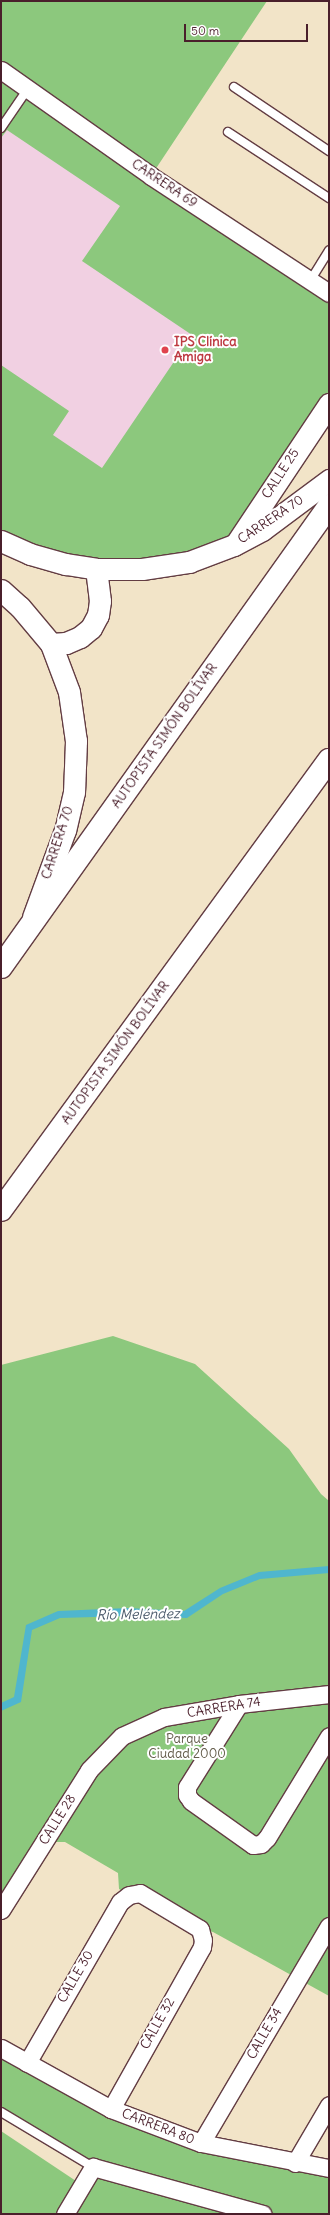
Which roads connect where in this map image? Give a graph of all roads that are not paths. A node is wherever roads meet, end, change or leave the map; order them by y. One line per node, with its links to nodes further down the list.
1 (1, 70): 3 (street, CARRERA 69)
2 (234, 87): 6 (lane)
3 (27, 90): 4 (lane); 9 (street, CARRERA 69)
4 (1, 128)
5 (228, 132): 7 (lane)
6 (329, 151)
7 (329, 198)
8 (329, 251): 9 (lane)
9 (310, 281): 10 (street, CARRERA 69)
10 (329, 293)
11 (329, 404): 15 (street, CALLE 25)
12 (329, 480): 15 (street, CARRERA 70)
13 (329, 506): 20 (highway, AUTOPISTA SIMÓN BOLÍVAR)
14 (1, 541): 16 (street, CARRERA 70)
15 (234, 545): 16 (street, CARRERA 70)
16 (96, 569): 18 (street)
17 (1, 590): 18 (street, CARRERA 70)
18 (51, 644): 20 (street, CARRERA 70)
19 (329, 760): 22 (highway, AUTOPISTA SIMÓN BOLÍVAR)
20 (30, 925): 21 (highway, AUTOPISTA SIMÓN BOLÍVAR)
21 (1, 967)
22 (1, 1210)
23 (329, 1694): 24 (street, CARRERA 74)
24 (239, 1704): 25 (street, CARRERA 74); 26 (street)
25 (122, 1736): 27 (street, CALLE 28)
26 (329, 1736)
27 (1, 1910)
28 (329, 1926): 35 (street, CALLE 34)
29 (203, 1940): 31 (street, CALLE 30); 33 (street, CALLE 32)
30 (1, 2048): 31 (street, CARRERA 80)
31 (27, 2063): 33 (street, CARRERA 80)
32 (329, 2105): 36 (street)
33 (111, 2109): 35 (street, CARRERA 80)
34 (1, 2112): 37 (lane)
35 (201, 2143): 36 (street, CARRERA 80)
36 (295, 2163): 38 (street, CARRERA 80)
37 (93, 2166): 39 (street); 40 (street)
38 (329, 2168)
39 (65, 2214)
40 (264, 2214)

